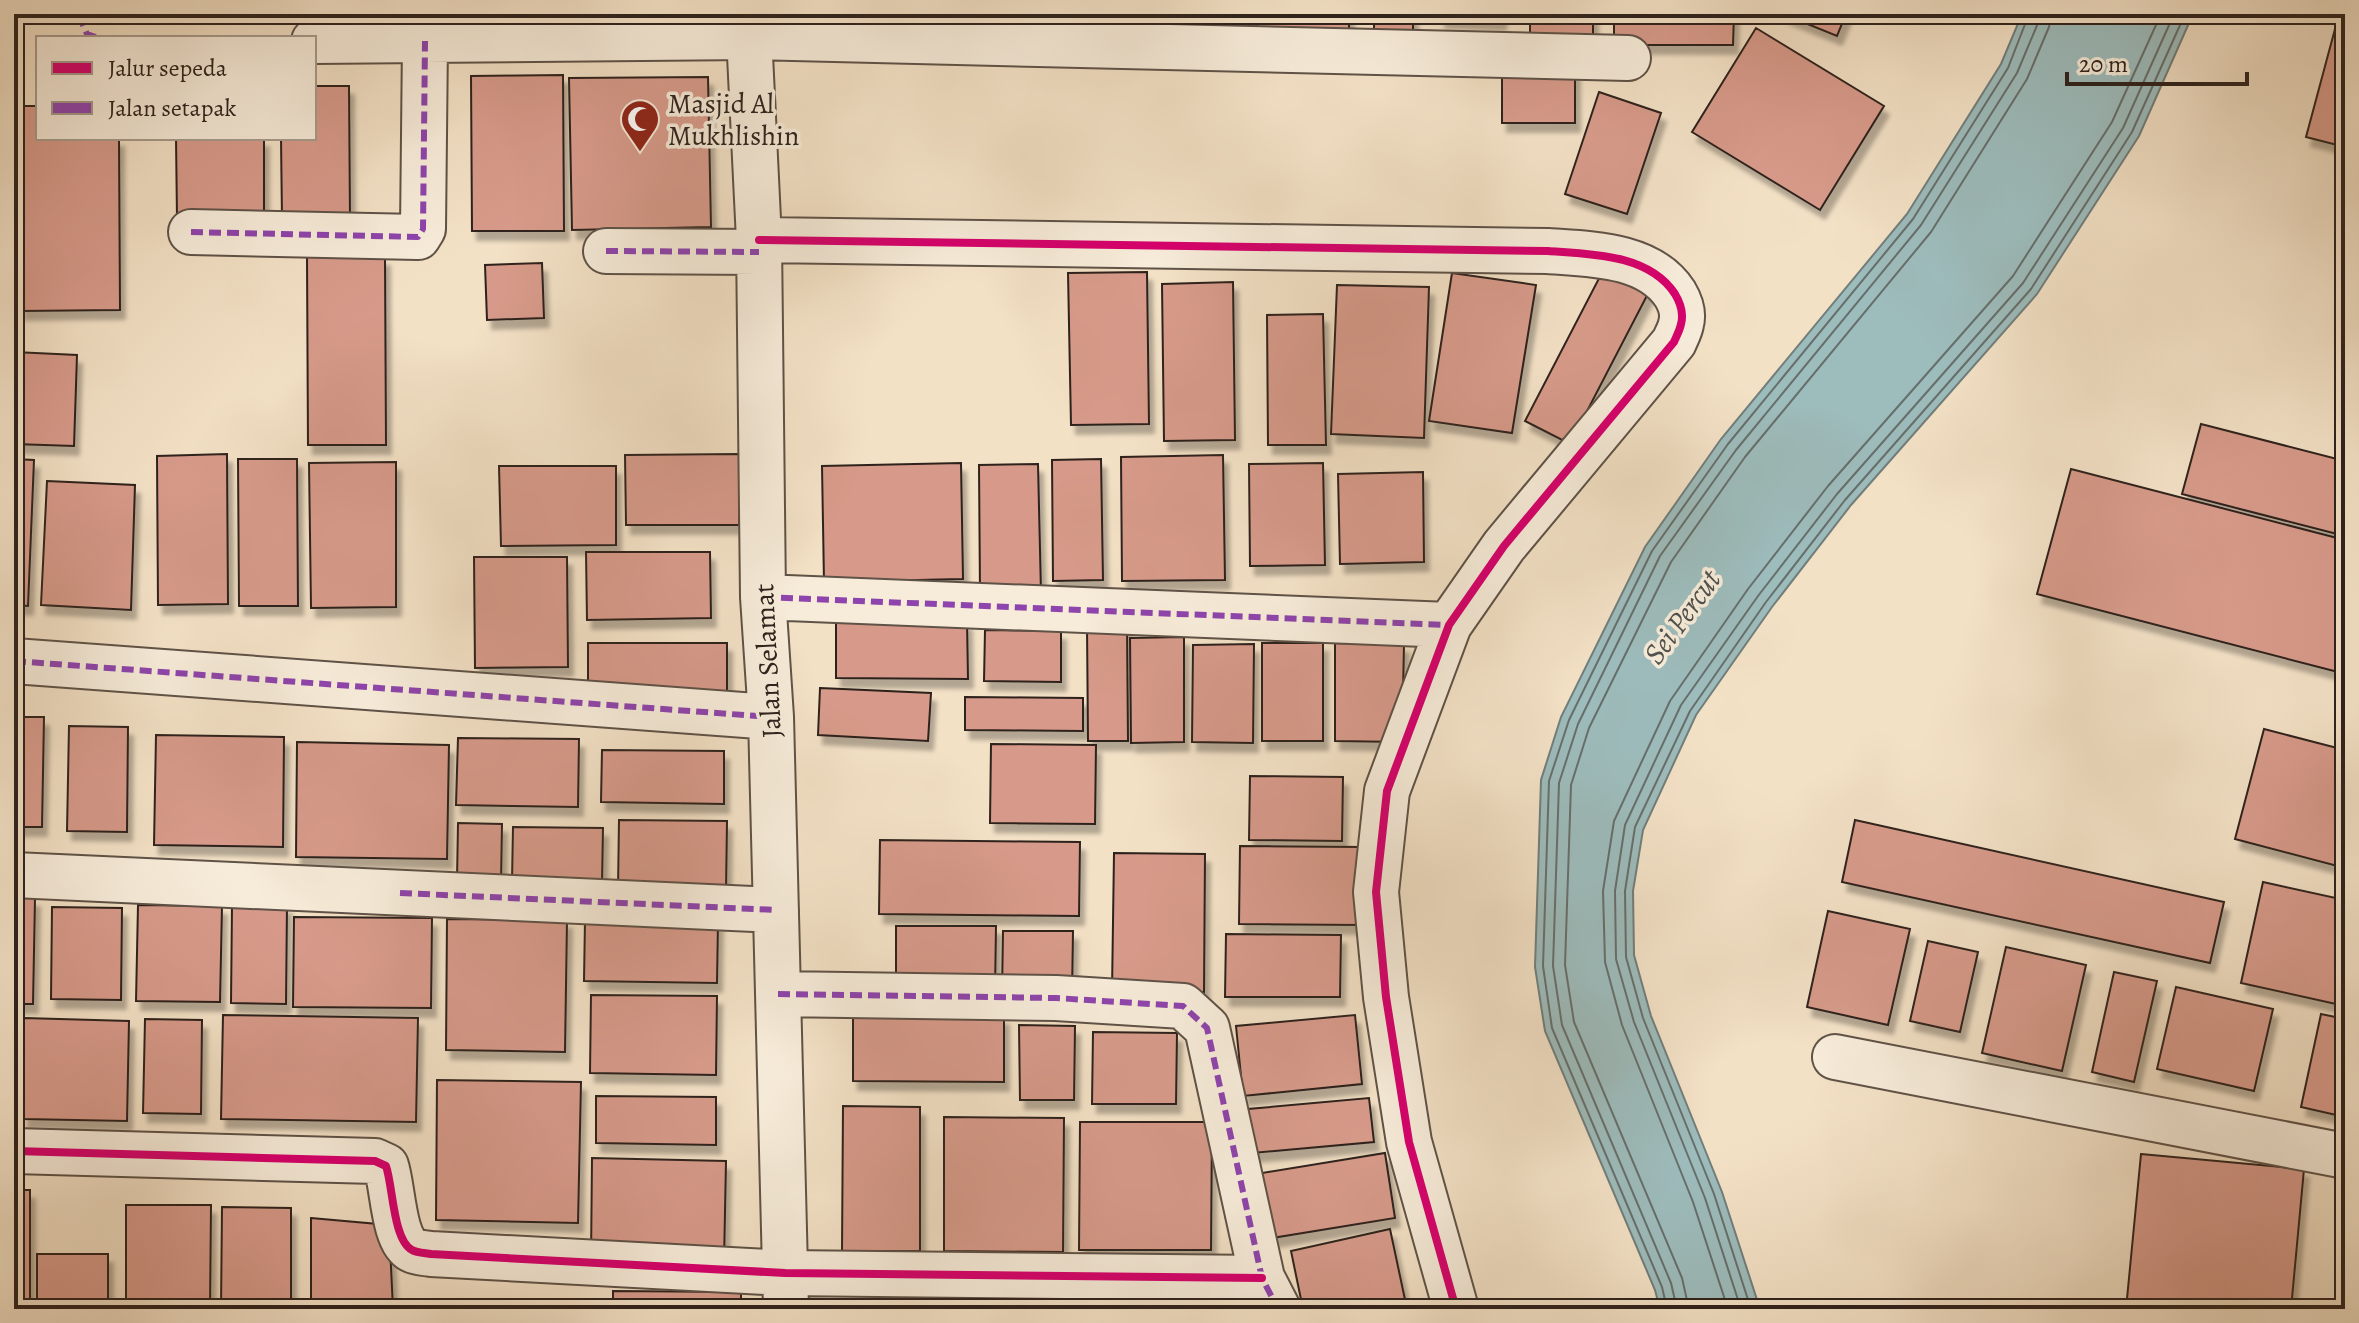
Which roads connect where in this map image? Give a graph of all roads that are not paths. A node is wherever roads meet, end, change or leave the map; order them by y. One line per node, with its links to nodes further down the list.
1 (749, 26): 3 (street); 4 (street); 6 (street, Jalan Selamat)
2 (316, 41): 3 (street)
3 (425, 41): 5 (street)
4 (1628, 58)
5 (191, 232)
6 (759, 246): 7 (street); 8 (street, Jalan Selamat); 9 (street)
7 (606, 251)
8 (763, 597): 9 (street); 11 (street, Jalan Selamat)
9 (1449, 625): 20 (street)
10 (14, 661): 11 (street)
11 (771, 717): 13 (street, Jalan Selamat)
12 (14, 875): 13 (street)
13 (776, 910): 14 (street, Jalan Selamat)
14 (778, 994): 18 (street, Jalan Selamat); 19 (street)
15 (1835, 1057): 17 (street)
16 (14, 1151): 18 (street)
17 (2345, 1156)
18 (785, 1291): 19 (street)
19 (1270, 1294)
20 (1456, 1309)

